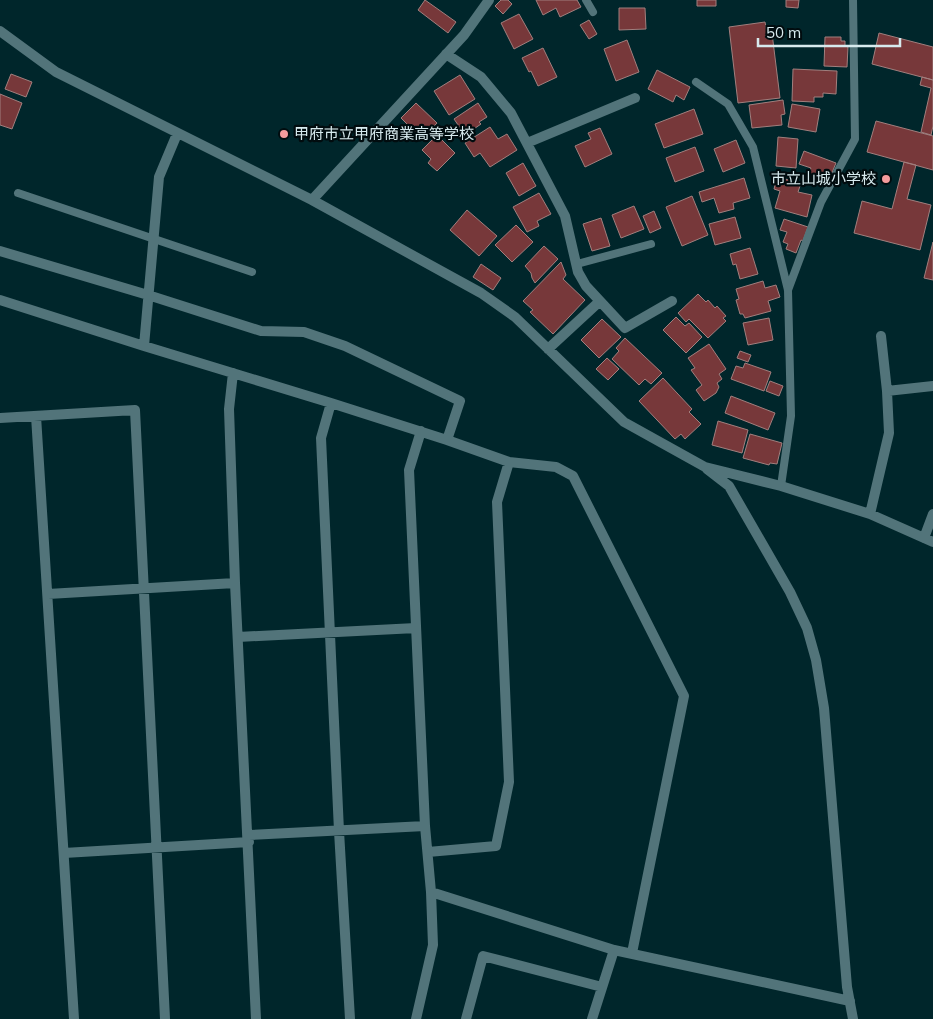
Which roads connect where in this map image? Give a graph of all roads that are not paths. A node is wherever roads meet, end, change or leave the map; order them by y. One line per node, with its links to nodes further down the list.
1 (489, 0): 6 (street)
2 (586, 0): 4 (lane)
3 (853, 0): 18 (lane)
4 (593, 12)
5 (0, 31): 9 (street)
6 (446, 54): 10 (street); 12 (street)
7 (696, 82): 18 (lane)
8 (635, 98): 10 (street)
9 (177, 134): 12 (street); 13 (street)
10 (527, 143): 16 (street)
11 (18, 193): 13 (lane)
12 (312, 200): 25 (street)
13 (153, 240): 17 (lane); 19 (street)
14 (651, 244): 16 (lane)
15 (0, 251): 19 (street)
16 (577, 264): 21 (street)
17 (252, 272)
18 (788, 290): 36 (lane)
19 (148, 295): 24 (street); 33 (street)
20 (0, 300): 24 (street)
21 (600, 301): 22 (street); 25 (street)
22 (672, 301)
23 (881, 336): 28 (street)
24 (144, 346): 26 (street)
25 (548, 349): 35 (street)
26 (233, 372): 29 (street); 40 (street)
27 (933, 386): 28 (street)
28 (887, 391): 37 (street)
29 (331, 402): 32 (street); 44 (street)
30 (36, 416): 31 (street); 41 (street); 42 (street)
31 (0, 418)
32 (421, 431): 33 (street); 43 (street)
33 (447, 440): 34 (street)
34 (509, 462): 50 (street); 54 (street)
35 (705, 467): 36 (street); 56 (street)
36 (781, 486): 37 (street)
37 (870, 514): 39 (street)
38 (933, 514): 39 (street)
39 (929, 540)
40 (235, 583): 41 (street); 45 (street)
41 (145, 587): 42 (street); 49 (street)
42 (48, 594): 51 (street)
43 (416, 628): 44 (street); 46 (street)
44 (330, 632): 45 (street); 47 (street)
45 (238, 637): 48 (street)
46 (425, 826): 47 (street); 50 (street)
47 (339, 831): 48 (street); 60 (street)
48 (249, 838): 49 (street); 59 (street)
49 (158, 847): 51 (street); 58 (street)
50 (428, 852): 52 (street)
51 (64, 853): 57 (street)
52 (431, 892): 53 (street); 61 (street)
53 (614, 950): 54 (street); 55 (street)
54 (632, 953): 56 (street)
55 (602, 987): 62 (street); 63 (street)
56 (850, 1001): 64 (street)
57 (74, 1019)
58 (165, 1019)
59 (256, 1019)
60 (350, 1019)
61 (416, 1019)
62 (466, 1019)
63 (592, 1019)
64 (853, 1019)

